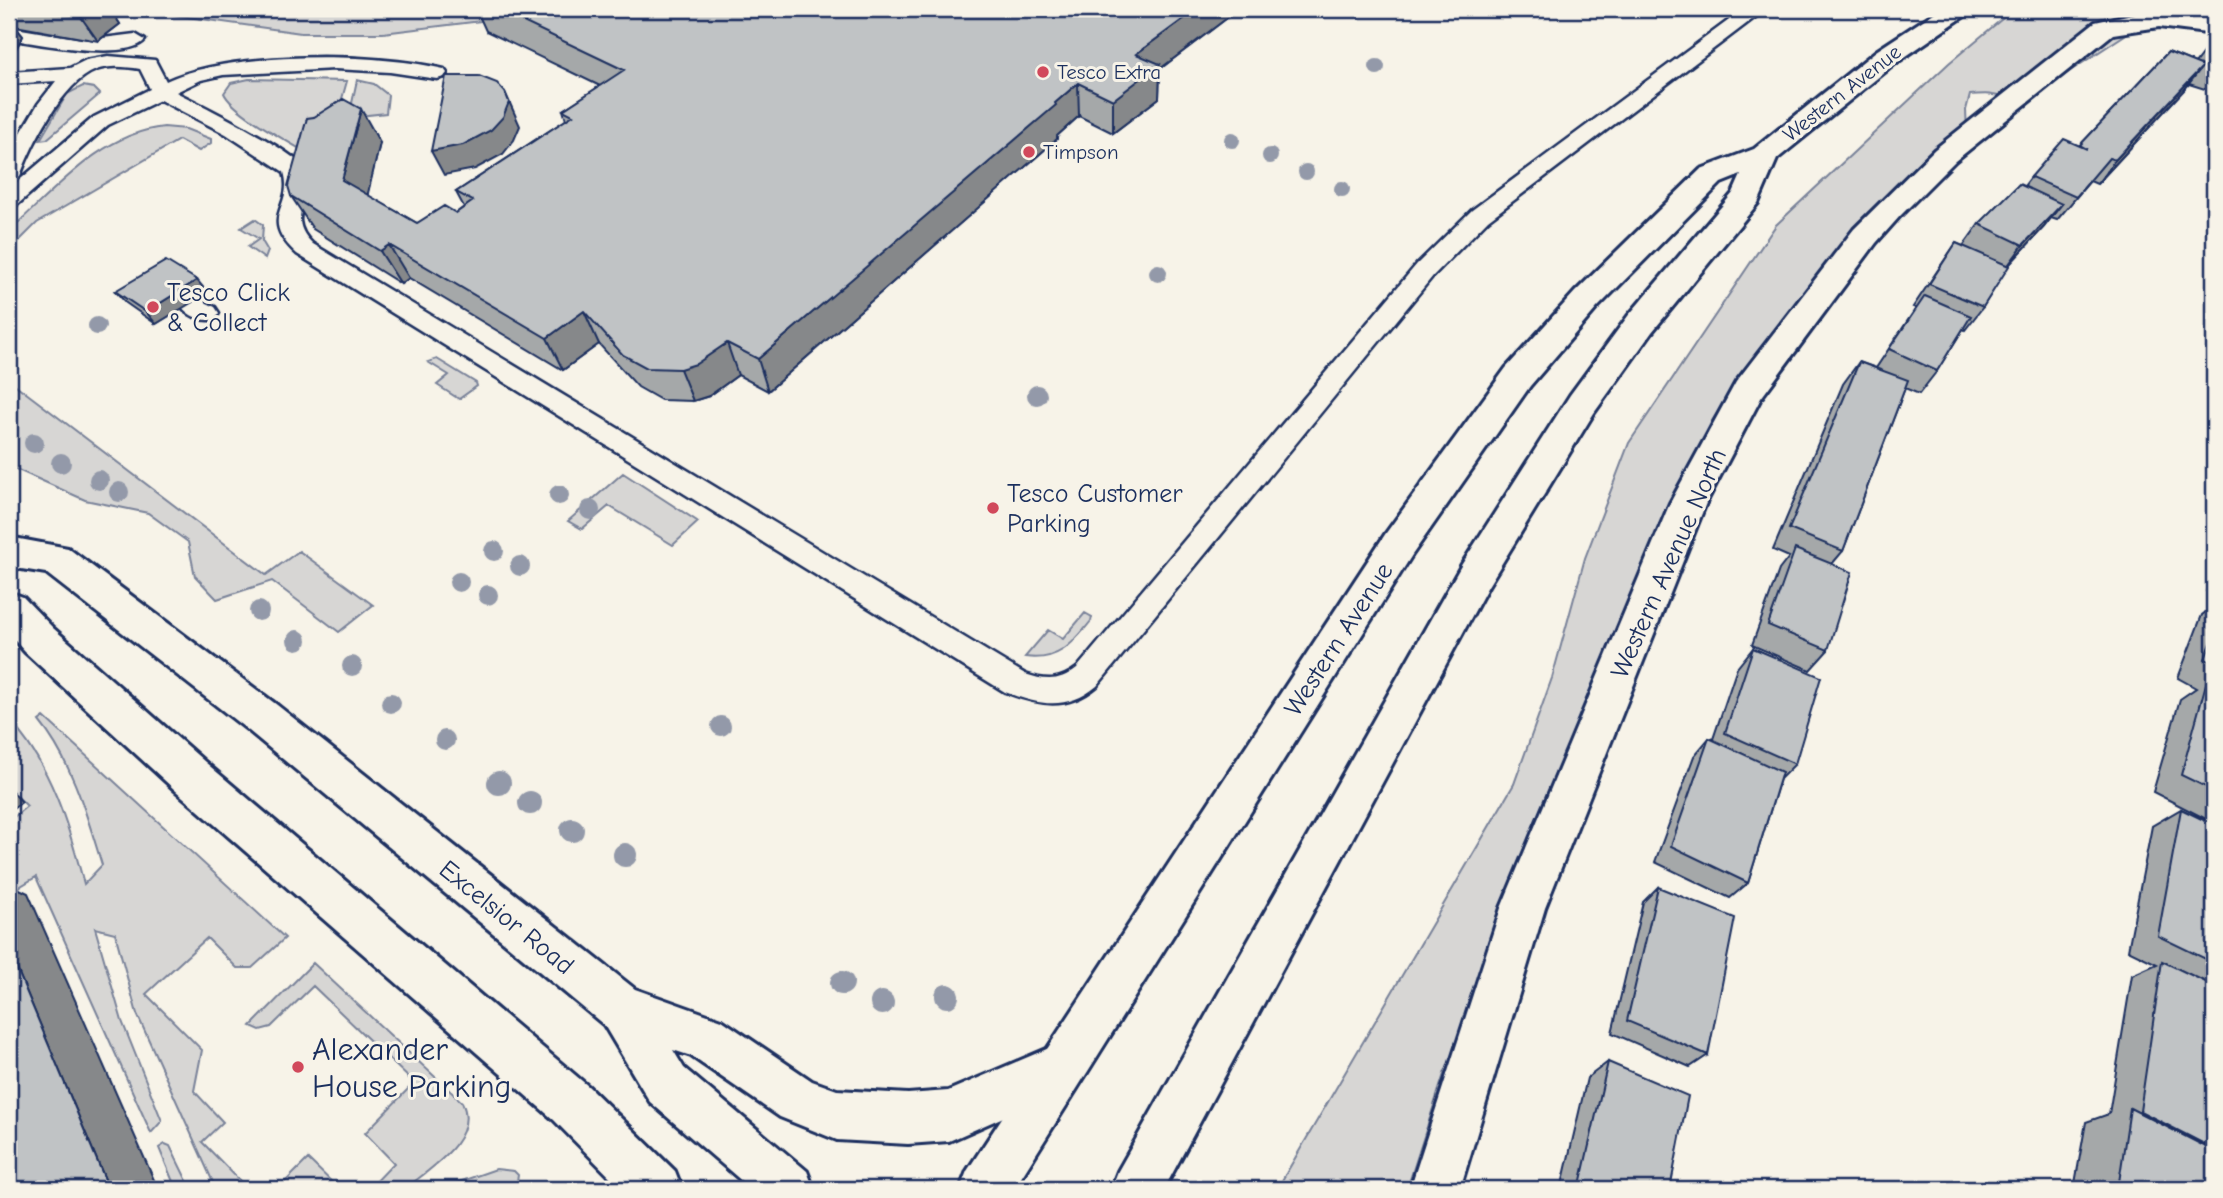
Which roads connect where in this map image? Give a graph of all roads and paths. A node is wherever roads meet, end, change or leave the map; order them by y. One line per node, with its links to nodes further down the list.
1 (1756, 9): 11 (lane)
2 (1957, 9): 12 (main road, Western Avenue)
3 (2205, 24): 23 (main road, Western Avenue North)
4 (9, 33): 6 (lane)
5 (109, 33): 6 (lane)
6 (135, 40): 7 (lane)
7 (148, 64): 9 (lane); 11 (lane)
8 (437, 73): 11 (lane)
9 (71, 74): 10 (lane); 13 (lane)
10 (12, 83)
11 (161, 92): 14 (lane)
12 (1764, 155): 18 (main road, Western Avenue); 22 (main road, Western Avenue)
13 (9, 176)
14 (9, 200)
15 (9, 552): 17 (main road, Excelsior Road)
16 (9, 608): 19 (main road)
17 (621, 1008): 18 (main road, Excelsior Road); 20 (main road)
18 (1061, 1068): 21 (main road, Western Avenue)
19 (657, 1189)
20 (789, 1189)
21 (985, 1189)
22 (1136, 1189)
23 (1435, 1189)

